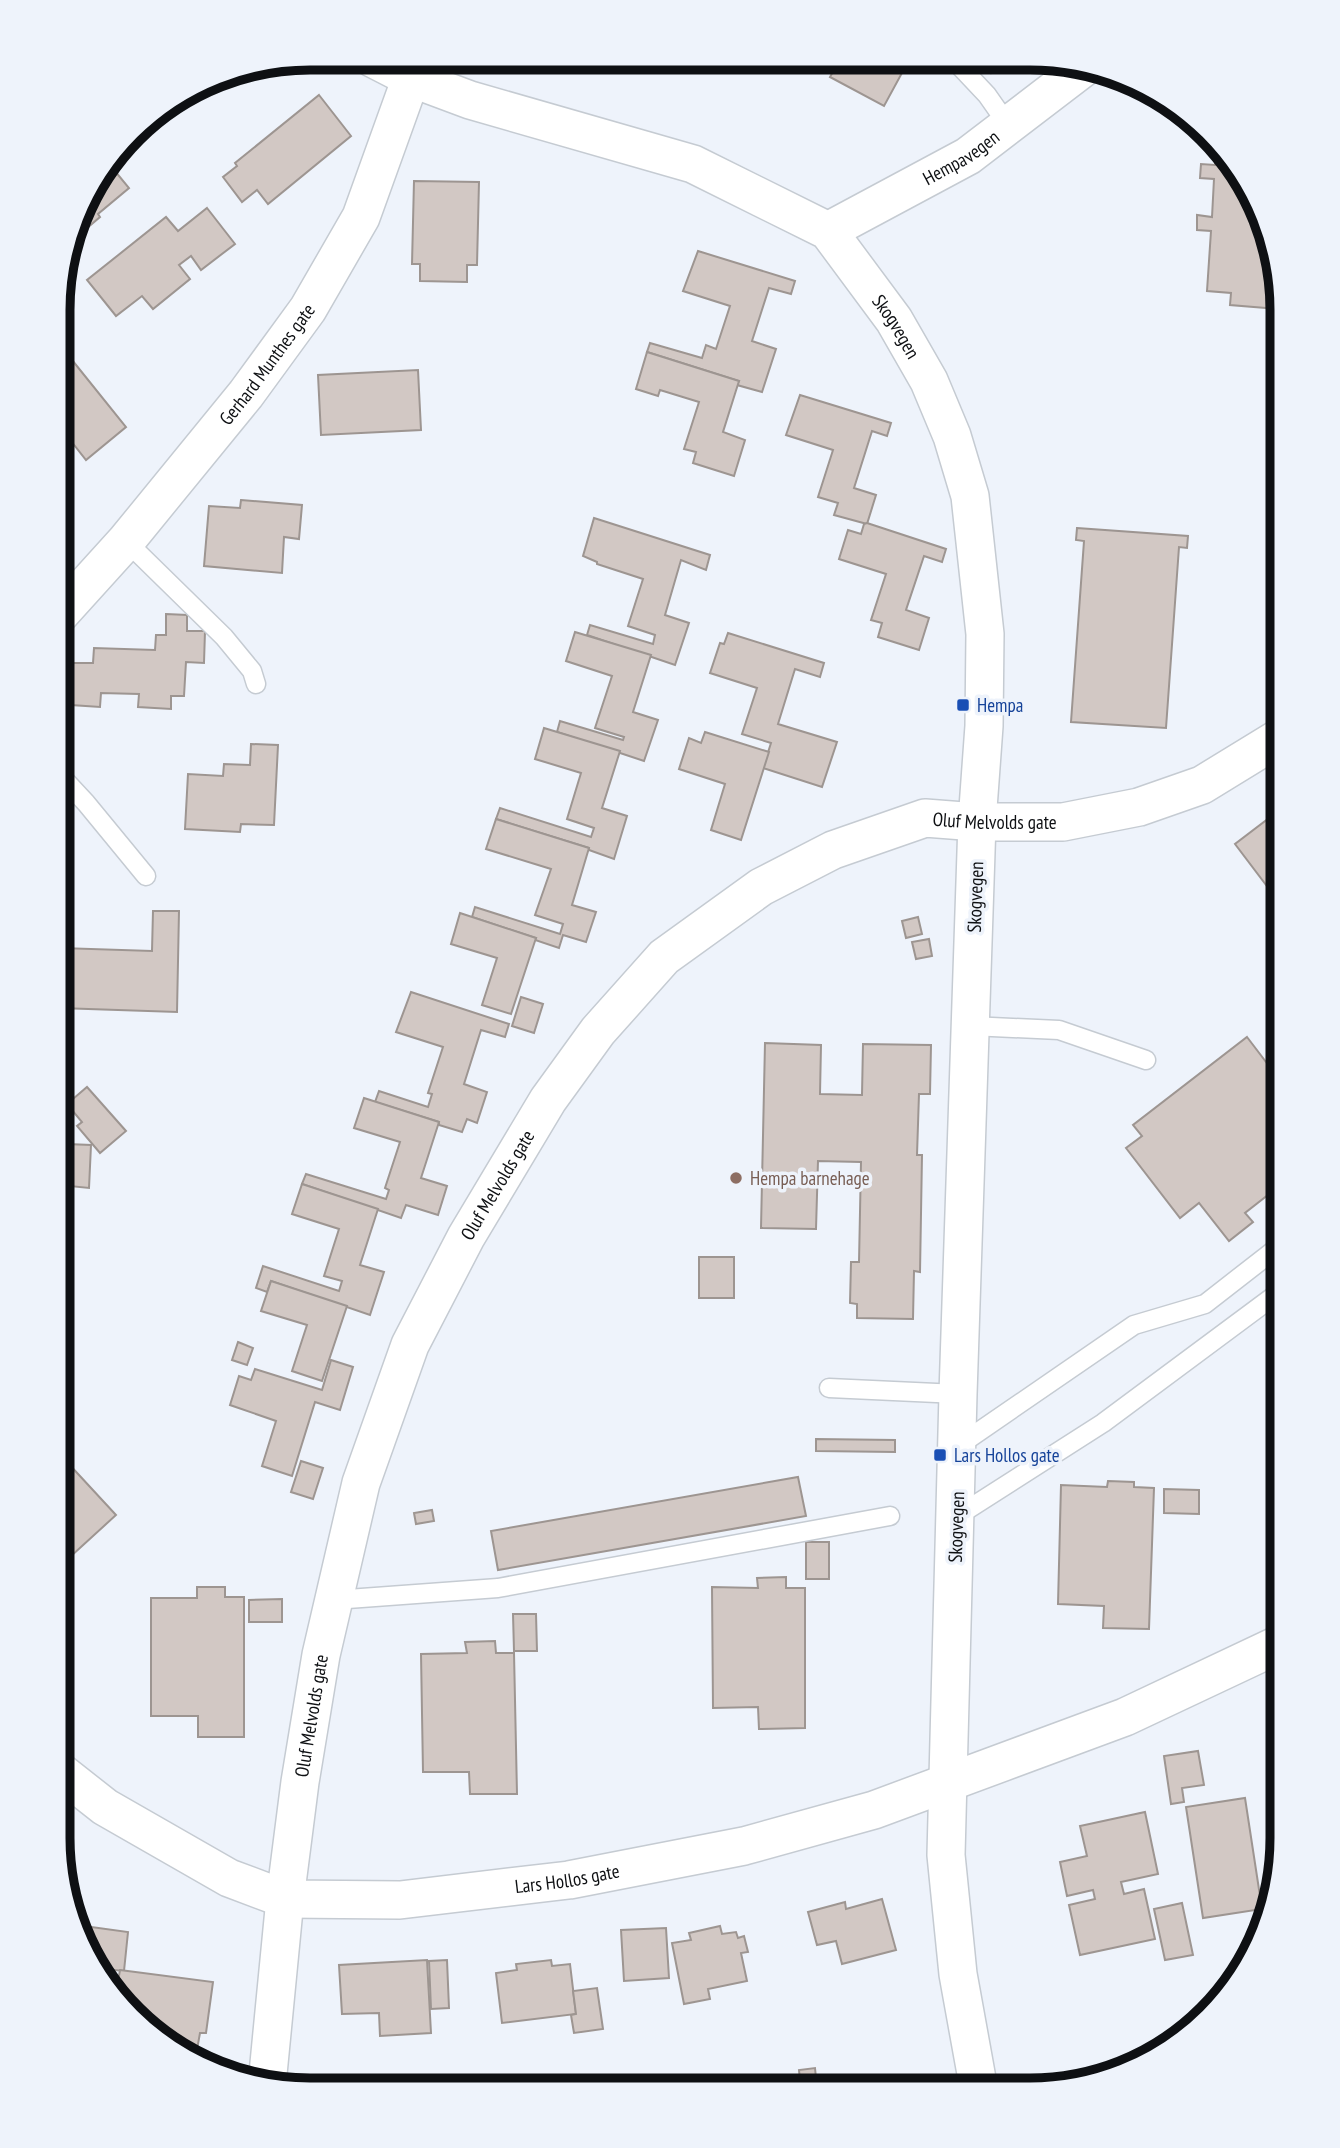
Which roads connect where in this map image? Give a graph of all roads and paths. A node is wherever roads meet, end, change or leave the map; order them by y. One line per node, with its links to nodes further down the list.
1 (395, 70): 4 (street, Skogvegen)
2 (963, 70): 5 (lane)
3 (1074, 75): 5 (street, Hempavegen)
4 (411, 78): 6 (street, Skogvegen); 7 (street, Gerhard Munthes gate)
5 (1008, 125): 6 (street, Hempavegen)
6 (828, 231): 12 (street, Skogvegen)
7 (126, 541): 8 (street, Gerhard Munthes gate); 9 (lane)
8 (70, 603)
9 (256, 684)
10 (1270, 754): 12 (street, Oluf Melvolds gate)
11 (70, 786): 13 (lane)
12 (977, 822): 14 (street, Skogvegen); 23 (street, Oluf Melvolds gate)
13 (146, 876)
14 (971, 1026): 15 (lane); 19 (street, Skogvegen)
15 (1146, 1060)
16 (1269, 1254): 20 (lane)
17 (1269, 1299): 22 (lane)
18 (830, 1388): 19 (lane)
19 (958, 1394): 20 (street, Skogvegen)
20 (958, 1446): 22 (street, Skogvegen)
21 (890, 1516): 23 (lane)
22 (956, 1517): 26 (street, Skogvegen)
23 (334, 1600): 27 (street, Oluf Melvolds gate)
24 (1269, 1649): 26 (street, Lars Hollos gate)
25 (70, 1779): 27 (street, Lars Hollos gate)
26 (949, 1783): 27 (street, Lars Hollos gate); 29 (street, Skogvegen)
27 (285, 1899): 28 (street, Oluf Melvolds gate)
28 (268, 2074)
29 (977, 2078)

